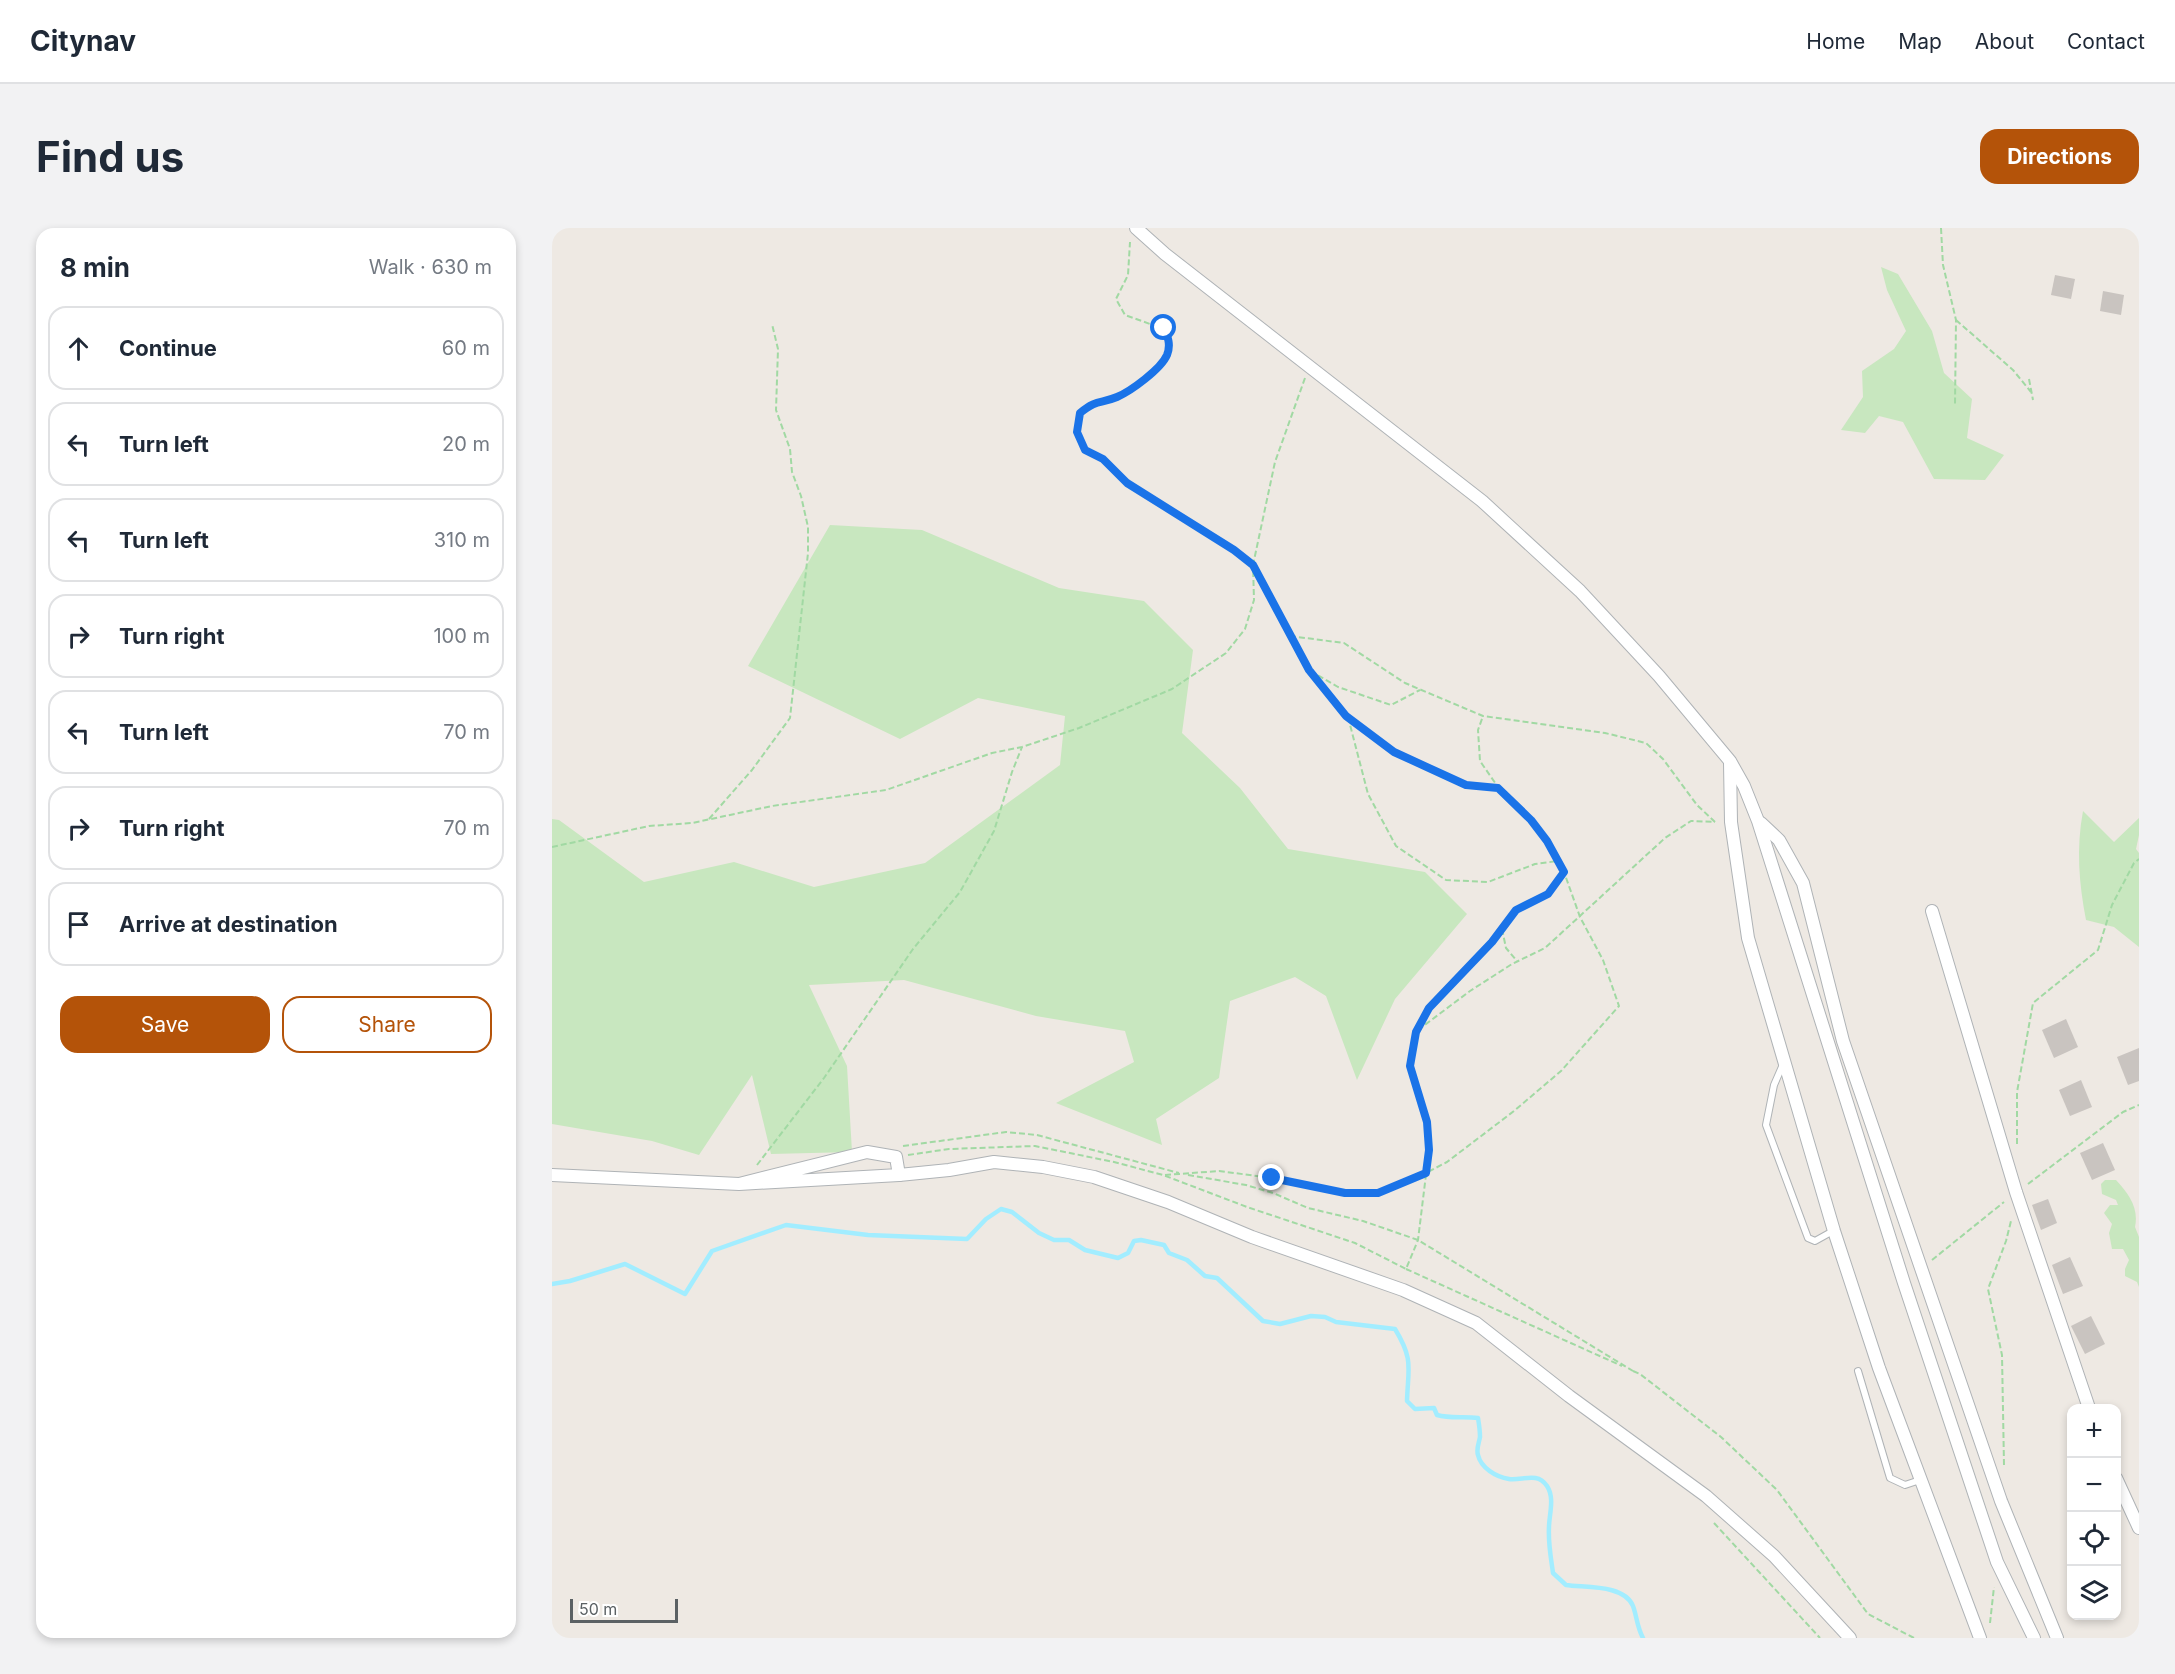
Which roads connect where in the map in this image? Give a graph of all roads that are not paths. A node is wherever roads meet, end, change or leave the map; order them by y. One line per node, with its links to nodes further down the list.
1 (1136, 228): 2 (street)
2 (1730, 762): 3 (street); 5 (street)
3 (1758, 821): 17 (street); 18 (street)
4 (1932, 911): 11 (street)
5 (1784, 1061): 9 (street); 9 (lane)
6 (552, 1176): 8 (street)
7 (898, 1176): 8 (street); 8 (street); 15 (street)
8 (739, 1184)
9 (1834, 1231): 12 (street)
10 (1858, 1371): 12 (lane)
11 (2088, 1404)
12 (1921, 1480): 16 (street)
13 (2121, 1489): 14 (street)
14 (2139, 1528)
15 (1850, 1638)
16 (1980, 1638)
17 (2034, 1638)
18 (2057, 1638)

